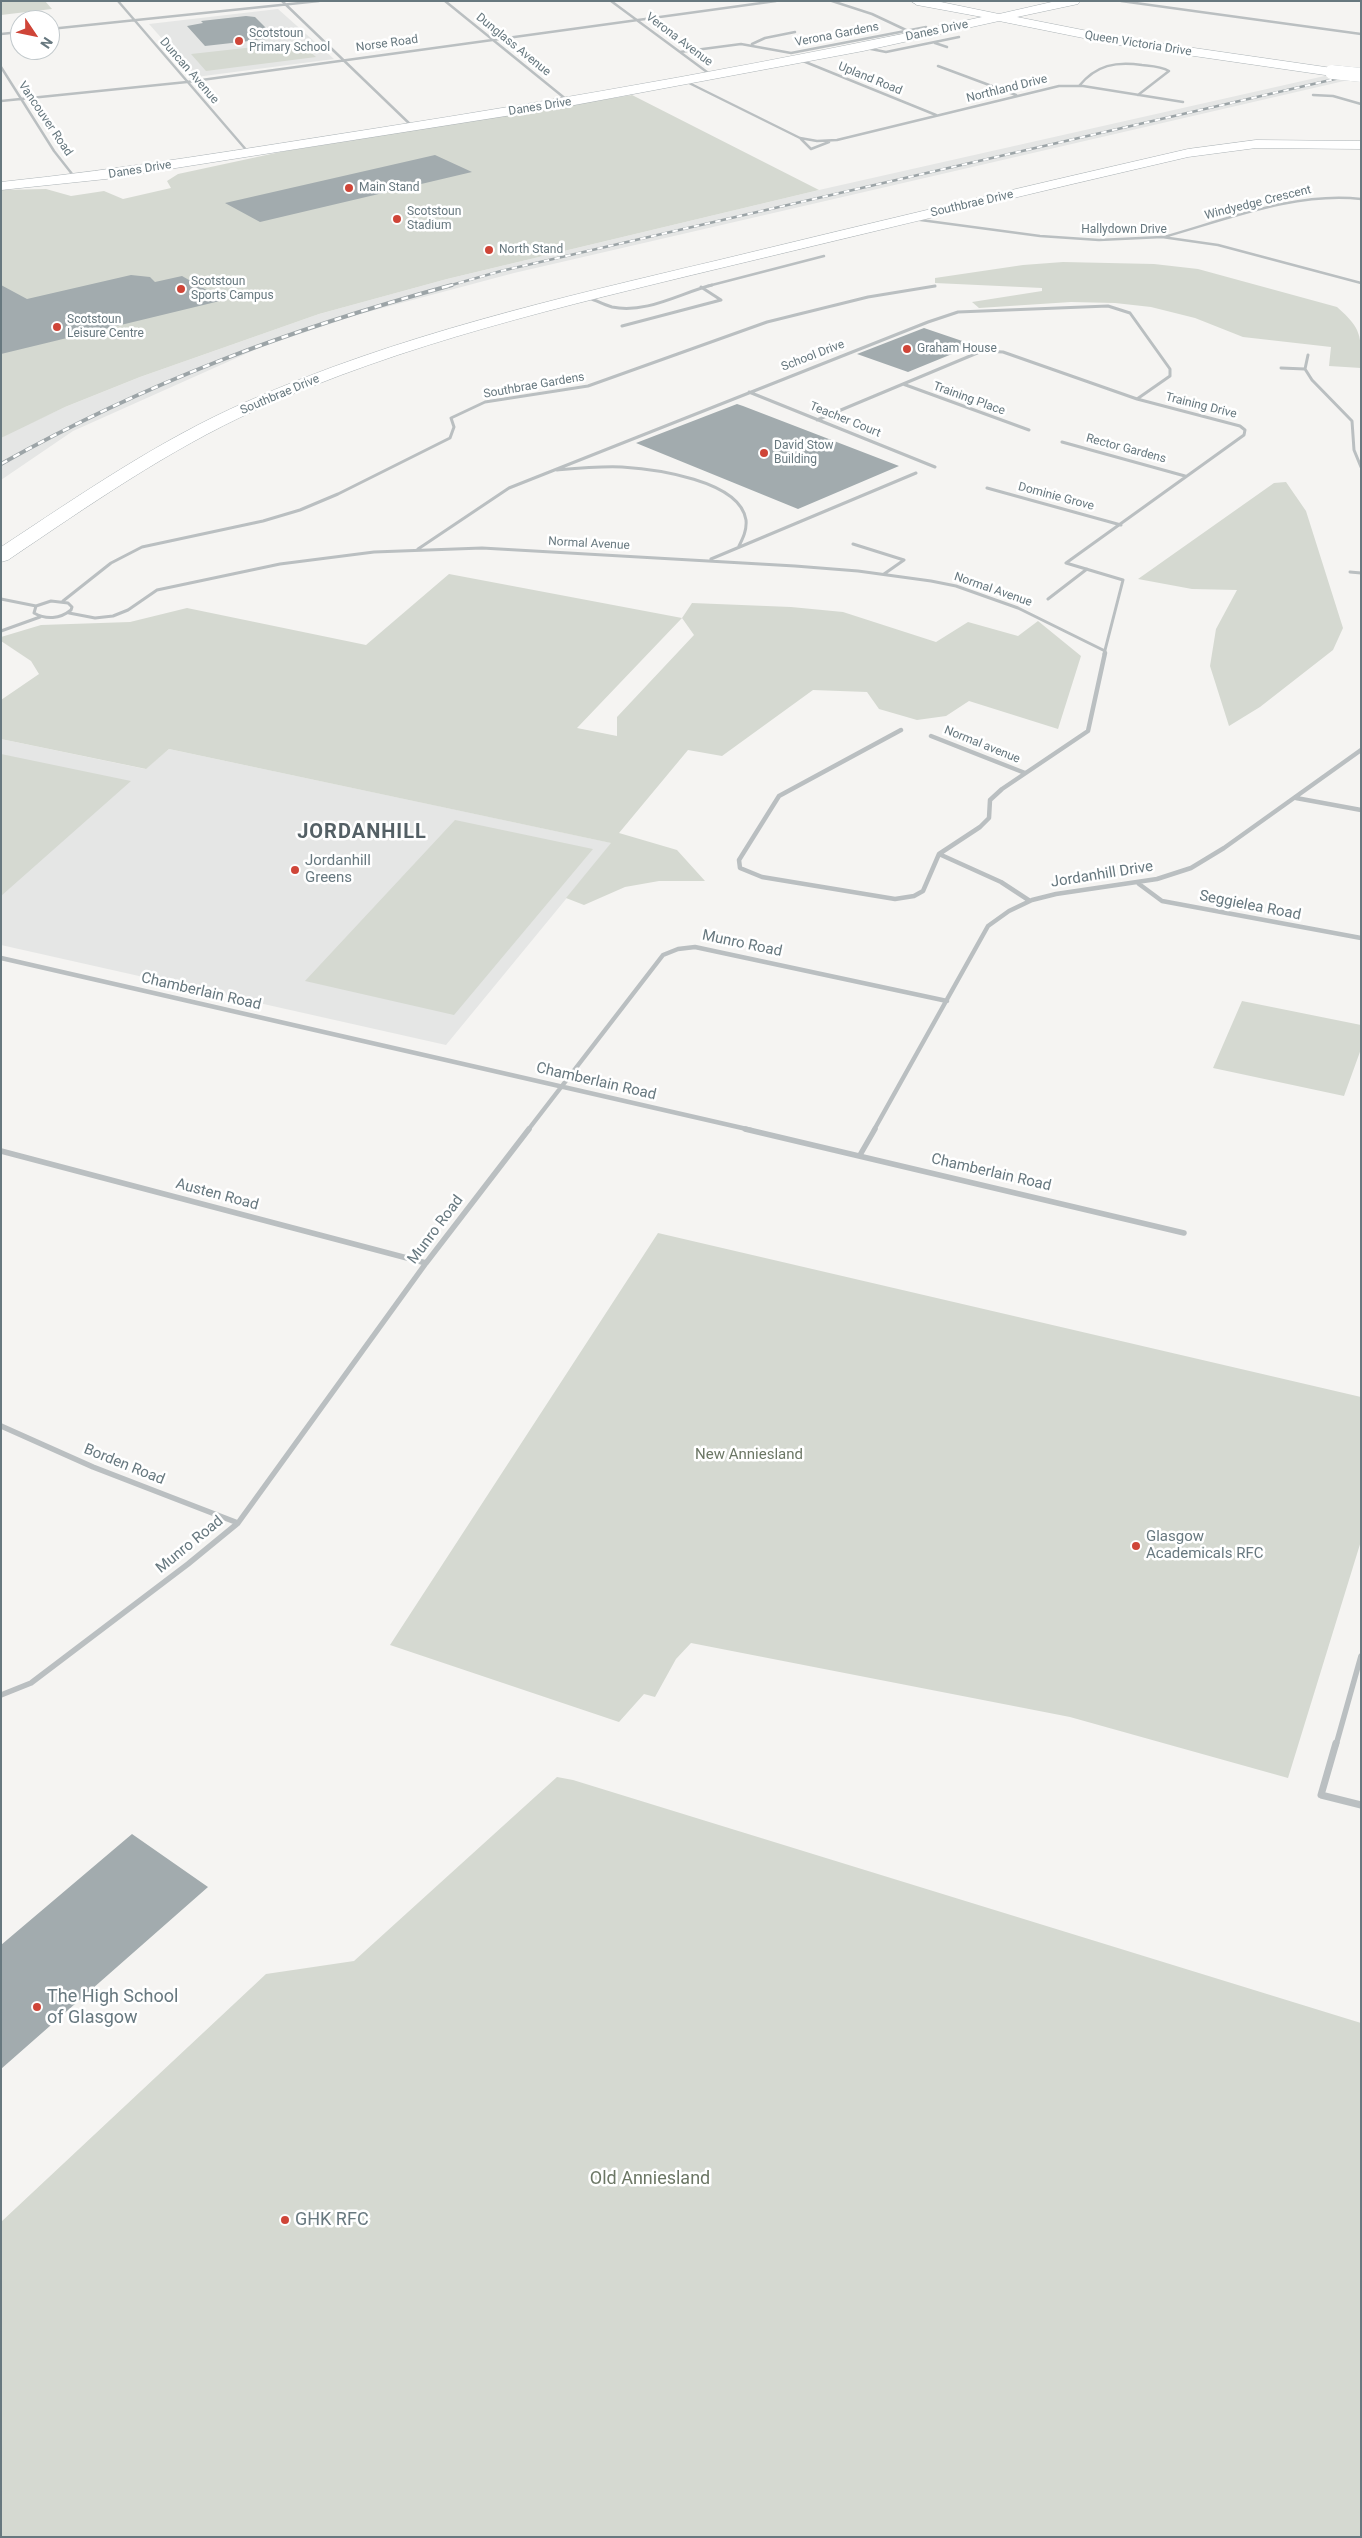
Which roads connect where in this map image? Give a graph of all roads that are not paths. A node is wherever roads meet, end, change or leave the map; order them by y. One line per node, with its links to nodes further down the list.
1 (118, 1): 13 (street, Duncan Avenue)
2 (282, 1): 11 (street)
3 (318, 1): 11 (street)
4 (445, 1): 21 (street, Dunglass Avenue)
5 (611, 1): 14 (street, Verona Avenue)
6 (776, 1): 14 (street, Norse Road)
7 (832, 1): 17 (street)
8 (917, 1): 12 (street, Queen Victoria Drive)
9 (1074, 1): 12 (street, Danes Drive)
10 (1121, 1): 19 (street)
11 (285, 5): 13 (street); 27 (street)
12 (995, 19): 24 (street, Danes Drive); 31 (street, Queen Victoria Drive, bridge)
13 (134, 20): 16 (street); 34 (street, Duncan Avenue)
14 (637, 20): 21 (street, Norse Road); 26 (street, Verona Avenue)
15 (926, 27): 17 (street, Verona Gardens)
16 (60, 28)
17 (906, 30): 23 (street, Verona Gardens)
18 (795, 32): 23 (street, Verona Gardens)
19 (1361, 34)
20 (959, 37): 22 (street)
21 (492, 38): 27 (street, Norse Road); 41 (street, Dunglass Avenue)
22 (934, 42): 24 (street); 25 (street)
23 (752, 44): 26 (street, Verona Gardens)
24 (863, 46): 28 (street, Danes Drive)
25 (947, 47)
26 (680, 52): 32 (street, Verona Avenue)
27 (342, 59): 34 (street, Norse Road); 45 (street)
28 (798, 59): 32 (street, Danes Drive); 44 (street, Upland Road)
29 (938, 66): 36 (street)
30 (1, 67): 39 (street, Vancouver Road)
31 (1361, 75)
32 (711, 76): 33 (street, Danes Drive)
33 (685, 81): 41 (street, Danes Drive); 46 (street, Northland Drive)
34 (187, 82): 39 (street, Norse Road); 49 (street, Duncan Avenue)
35 (1079, 86): 36 (street, Northland Drive); 37 (street, Northland Drive); 37 (street)
36 (1016, 95): 44 (street, Northland Drive)
37 (1138, 95): 42 (street, Northland Drive)
38 (1313, 95): 43 (street)
39 (20, 99): 40 (street, Norse Road); 50 (street, Vancouver Road)
40 (1, 101)
41 (569, 102): 45 (street, Danes Drive)
42 (1184, 102)
43 (1361, 104)
44 (936, 115): 47 (street, Northland Drive)
45 (413, 128): 49 (street, Danes Drive)
46 (800, 138): 47 (street, Northland Drive); 47 (street, Northland Drive)
47 (837, 140)
48 (1361, 145): 53 (street, Southbrae Drive)
49 (248, 152): 50 (street, Danes Drive)
50 (76, 179): 51 (street, Danes Drive)
51 (1, 186)
52 (1361, 199): 54 (street, Windyedge Crescent)
53 (912, 218): 54 (street, Hallydown Drive); 59 (street, Southbrae Drive)
54 (1162, 237): 56 (street, Hallydown Drive)
55 (824, 256): 58 (street)
56 (1361, 283)
57 (935, 286): 88 (street, Southbrae Gardens)
58 (701, 287): 59 (street); 60 (street)
59 (587, 297): 80 (street, Southbrae Drive)
60 (622, 326)
61 (1308, 355): 63 (street)
62 (1281, 368): 63 (street)
63 (1305, 369): 70 (street)
64 (903, 384): 66 (street, Training Drive); 67 (street, Training Drive); 68 (street, Training Place)
65 (748, 392): 66 (street, School Drive); 67 (street, Teacher Court); 72 (street, School Drive)
66 (1137, 399): 74 (street, Training Drive)
67 (817, 420): 71 (street, Teacher Court)
68 (1029, 430)
69 (1062, 442): 74 (street, Rector Gardens)
70 (1361, 466)
71 (935, 467)
72 (552, 470): 78 (street); 79 (street, School Drive)
73 (916, 473): 78 (street)
74 (1185, 476): 76 (street, Training Drive)
75 (987, 488): 76 (street, Dominie Grove)
76 (1121, 524): 82 (street, Training Drive)
77 (853, 544): 85 (street)
78 (738, 546): 81 (street)
79 (418, 549): 81 (street, Normal Avenue); 90 (street, Normal Avenue)
80 (1, 556)
81 (708, 560): 85 (street, Normal Avenue)
82 (1087, 569): 87 (street); 93 (street, Training Drive)
83 (1350, 572): 84 (street)
84 (1361, 573)
85 (884, 574): 93 (street, Normal Avenue)
86 (1, 599): 89 (street)
87 (1048, 599)
88 (63, 601): 89 (street); 90 (street)
89 (36, 606): 91 (street)
90 (69, 613): 91 (street)
91 (40, 617): 92 (street)
92 (1, 631)
93 (1105, 651): 97 (street, Normal avenue)
94 (901, 730): 100 (street)
95 (931, 736): 97 (street, Normal avenue)
96 (1361, 750): 98 (street, Jordanhill Drive)
97 (1025, 773): 100 (street, Normal avenue)
98 (1296, 798): 99 (street); 101 (street, Jordanhill Drive)
99 (1361, 810)
100 (939, 854): 102 (street)
101 (1139, 884): 102 (street, Jordanhill Drive); 103 (street, Seggielea Road)
102 (1030, 901): 105 (street, Jordanhill Drive)
103 (1361, 938)
104 (1, 958): 106 (street, Chamberlain Road)
105 (947, 1002): 106 (street, Munro Road); 108 (street, Jordanhill Drive)
106 (562, 1087): 108 (street, Chamberlain Road); 110 (street, Munro Road)
107 (1, 1151): 110 (street, Austen Road)
108 (860, 1154): 109 (street, Chamberlain Road)
109 (1184, 1233)
110 (426, 1263): 112 (street, Munro Road)
111 (1, 1426): 112 (street, Borden Road)
112 (238, 1523): 114 (street, Munro Road)
113 (1361, 1656): 115 (street)
114 (1, 1695)
115 (1361, 1806)

